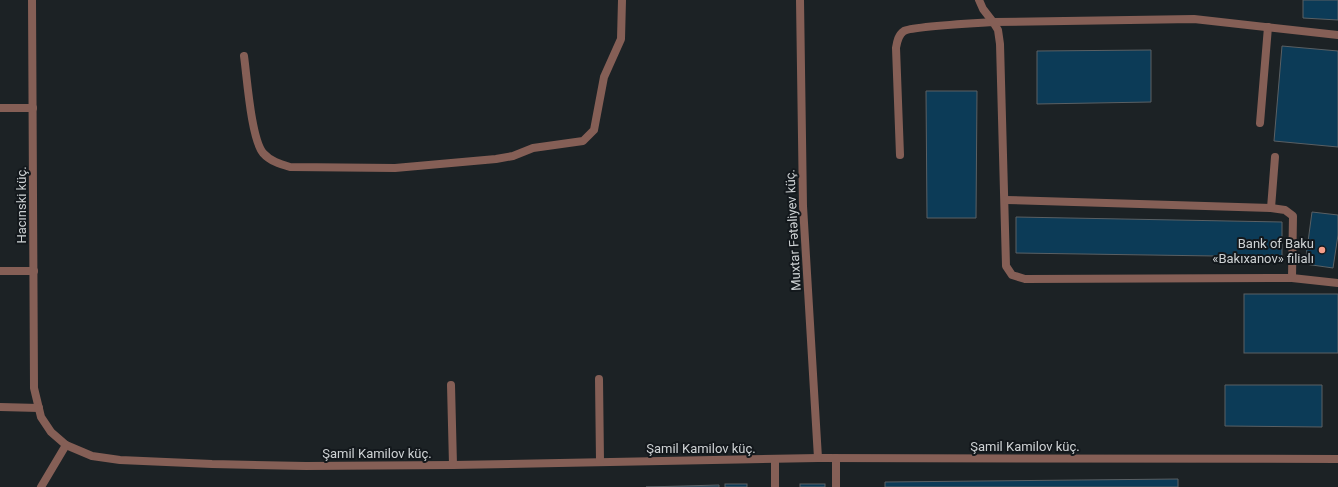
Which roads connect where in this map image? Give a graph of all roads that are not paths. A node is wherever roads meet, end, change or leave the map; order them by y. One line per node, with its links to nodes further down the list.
1 (32, 0): 10 (street, Hacınski küç.)
2 (622, 0): 8 (street)
3 (800, 0): 25 (street, Muxtar Fətəliyev küç.)
4 (979, 0): 5 (street)
5 (993, 22): 6 (street); 12 (street); 14 (street)
6 (1268, 26): 7 (street); 11 (street)
7 (1338, 35)
8 (244, 56)
9 (0, 108): 10 (street)
10 (33, 108): 17 (street, Hacınski küç.)
11 (1260, 123)
12 (900, 155)
13 (1275, 158): 15 (street)
14 (1006, 200): 15 (street); 18 (street)
15 (1271, 208): 18 (street)
16 (0, 271): 17 (street)
17 (34, 271): 23 (street, Hacınski küç.)
18 (1292, 278): 19 (street)
19 (1338, 283)
20 (599, 379): 29 (street)
21 (451, 386): 30 (street)
22 (0, 407): 23 (street)
23 (39, 408): 24 (street, Şamil Kamilov küç.)
24 (66, 445): 30 (street, Şamil Kamilov küç.); 31 (street)
25 (818, 458): 26 (street, Şamil Kamilov küç.); 28 (street, Şamil Kamilov küç.)
26 (836, 458): 27 (street, Şamil Kamilov küç.); 33 (street)
27 (1338, 459)
28 (775, 460): 29 (street, Şamil Kamilov küç.); 32 (street)
29 (600, 461): 30 (street, Şamil Kamilov küç.)
30 (453, 465)
31 (41, 487)
32 (775, 487)
33 (836, 487)

